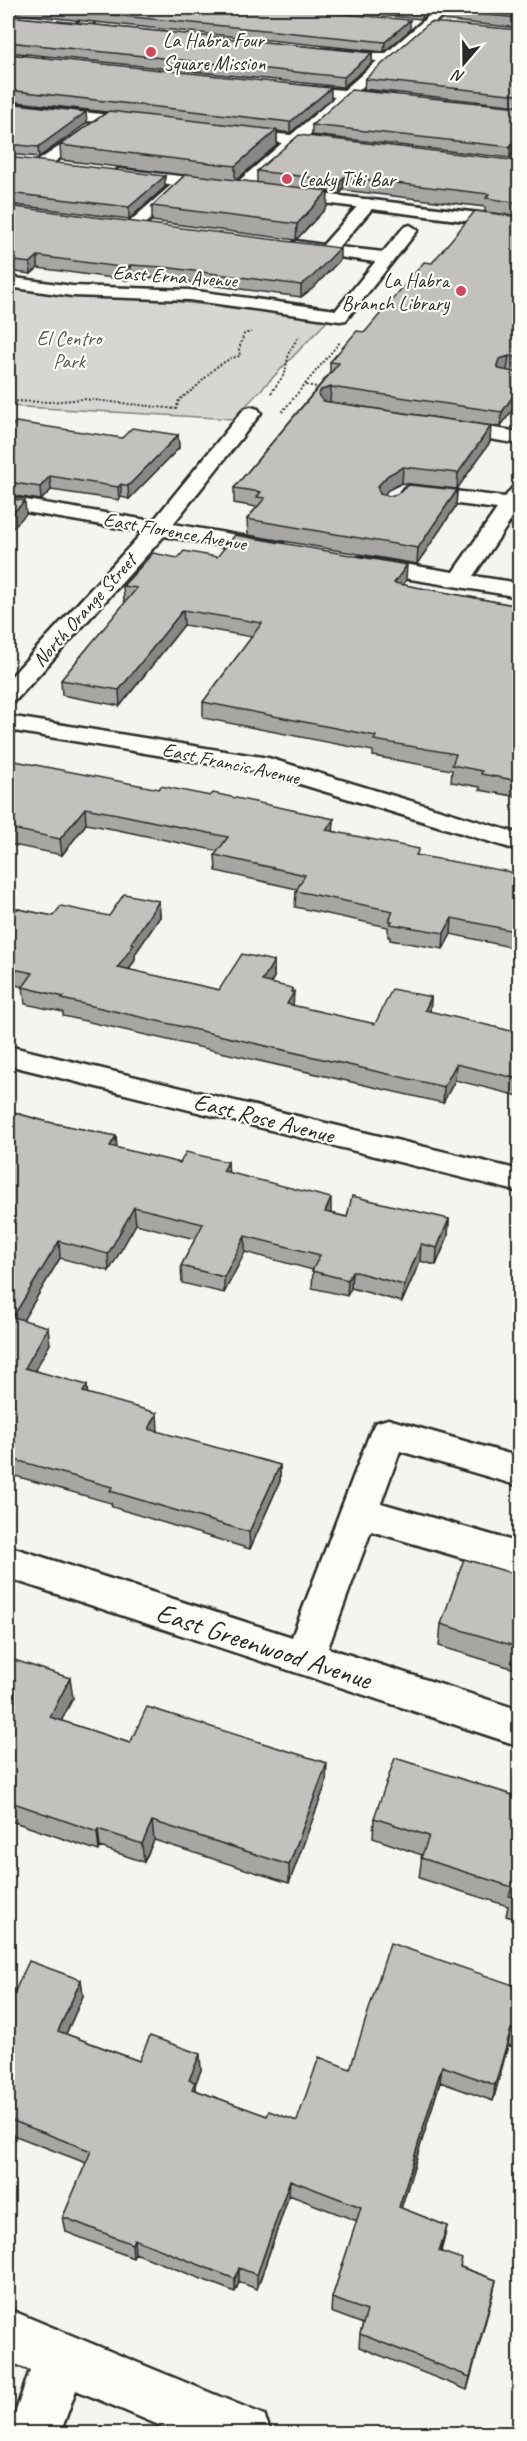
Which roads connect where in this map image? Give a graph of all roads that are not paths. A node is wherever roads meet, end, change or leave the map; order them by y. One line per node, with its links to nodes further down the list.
1 (110, 8): 6 (street)
2 (445, 8): 5 (street)
3 (404, 23): 5 (street)
4 (59, 25): 6 (street)
5 (425, 25): 7 (street); 11 (street)
6 (80, 27): 8 (street); 12 (street)
7 (449, 27)
8 (102, 29)
9 (319, 51): 11 (street)
10 (8, 58): 12 (street)
11 (388, 58): 16 (street)
12 (26, 60): 13 (street); 14 (street)
13 (50, 63)
14 (8, 72)
15 (276, 87): 16 (street)
16 (347, 95): 17 (street); 22 (street)
17 (404, 101)
18 (8, 107): 19 (street)
19 (105, 119): 20 (street); 24 (street)
20 (152, 124)
21 (223, 132): 22 (street)
22 (293, 140): 23 (street); 27 (street)
23 (352, 147)
24 (65, 168)
25 (100, 172): 26 (street)
26 (183, 182): 27 (street); 31 (street)
27 (240, 188): 28 (street)
28 (368, 204): 29 (street); 30 (street)
29 (352, 223): 33 (street); 34 (street)
30 (519, 223)
31 (156, 229)
32 (282, 245): 33 (street)
33 (327, 250): 34 (street)
34 (387, 258): 35 (street, East Erna Avenue)
35 (8, 282)
36 (251, 413): 42 (street, North Orange Street)
37 (425, 424): 38 (street)
38 (519, 438)
39 (396, 497): 40 (street)
40 (515, 498): 45 (street)
41 (8, 503): 42 (street, East Florence Avenue)
42 (159, 528): 43 (street, East Florence Avenue); 47 (street, North Orange Street)
43 (299, 553)
44 (345, 561): 45 (street)
45 (458, 581): 46 (street)
46 (519, 590)
47 (8, 694)
48 (8, 723): 49 (street, East Francis Avenue)
49 (519, 843)
50 (8, 1056): 51 (street, East Rose Avenue)
51 (519, 1181)
52 (519, 1472): 53 (street)
53 (358, 1512): 54 (street); 56 (street)
54 (519, 1559)
55 (8, 1562): 56 (street, East Greenwood Avenue)
56 (304, 1658): 57 (street, East Greenwood Avenue)
57 (519, 1728)
58 (8, 2335): 59 (street)
59 (62, 2358): 60 (street); 61 (street)
60 (33, 2433)
61 (245, 2433)

